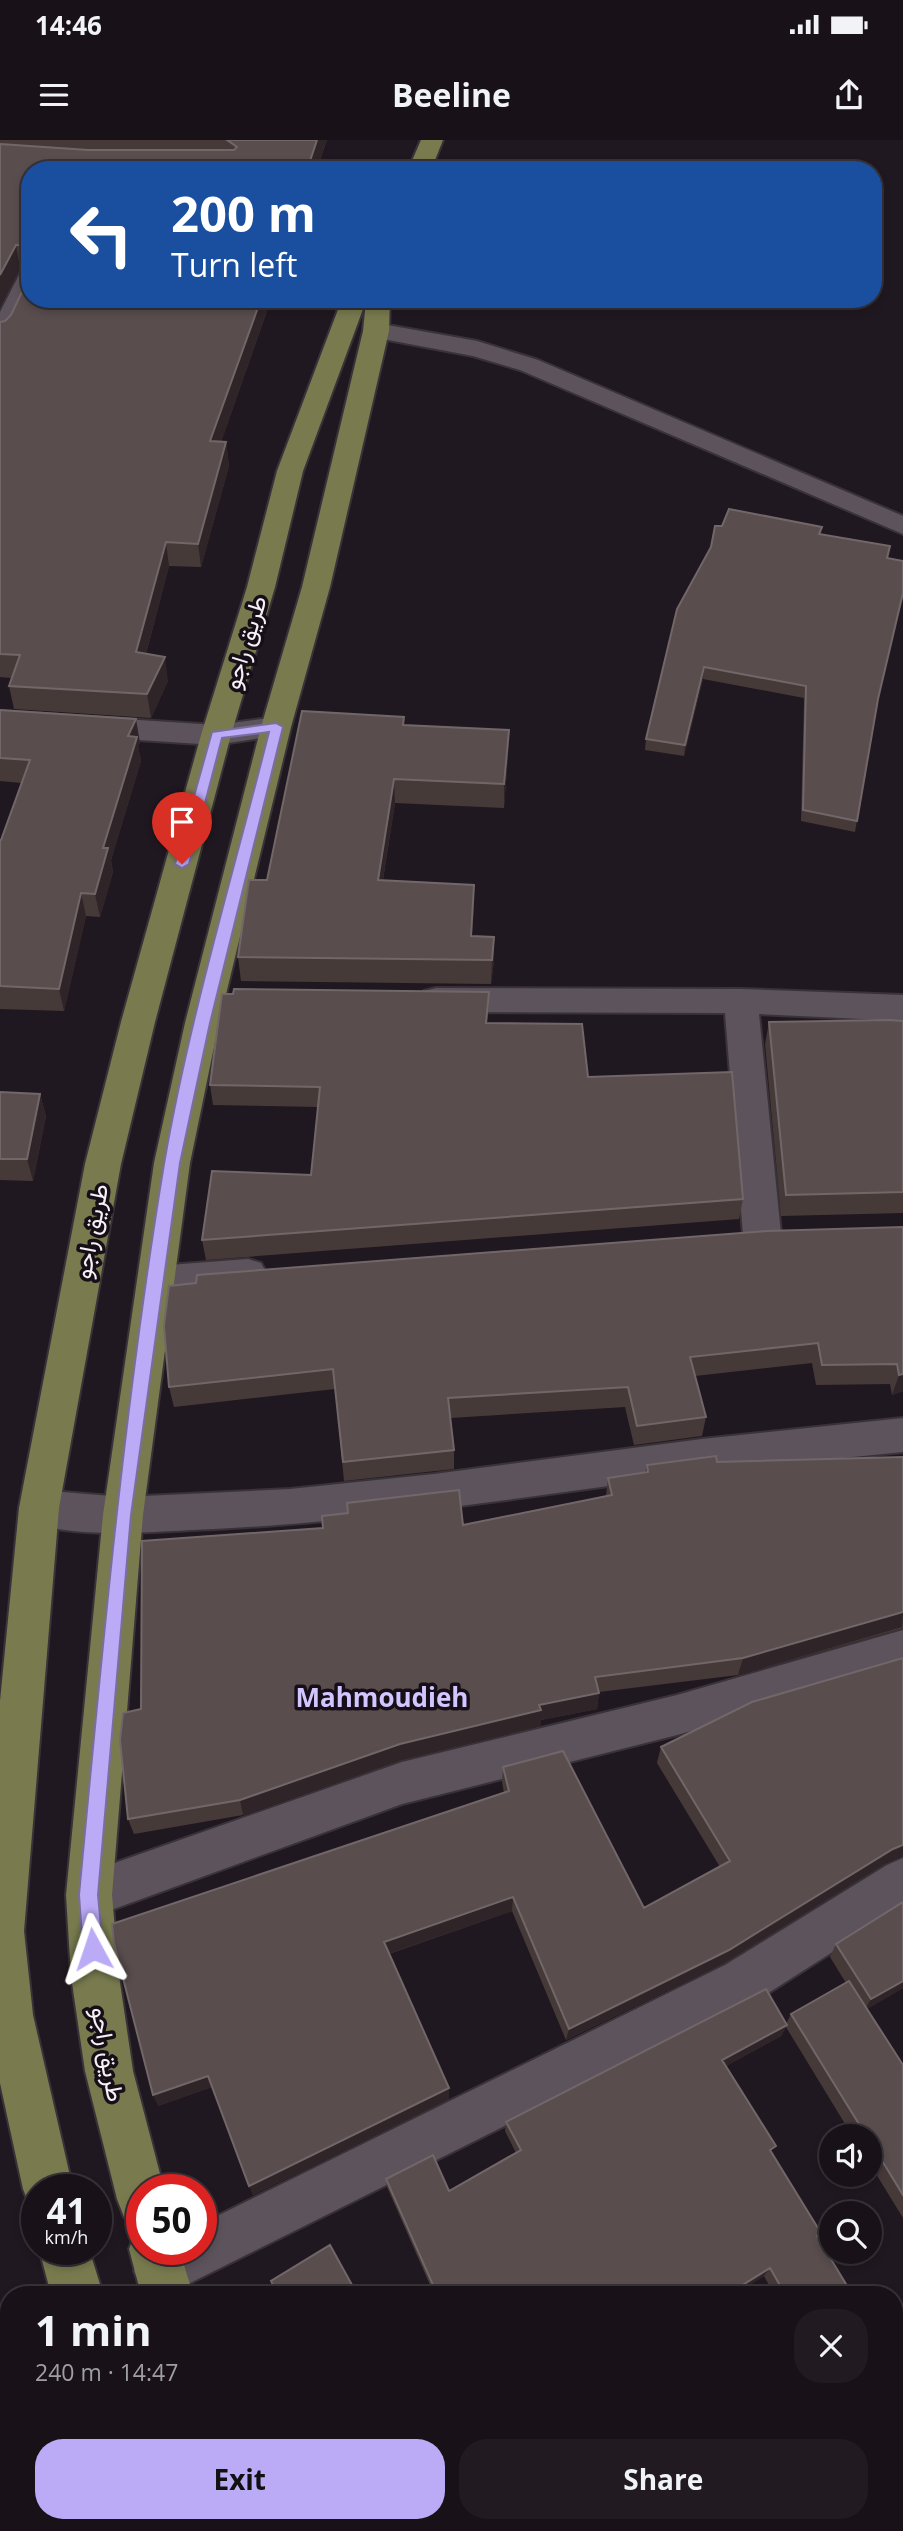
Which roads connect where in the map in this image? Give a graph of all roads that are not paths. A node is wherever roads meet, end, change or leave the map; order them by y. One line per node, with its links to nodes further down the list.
1 (432, 140): 2 (main road)
2 (423, 161)
3 (21, 292): 6 (street)
4 (351, 308): 10 (main road, طريق راجو)
5 (377, 315): 7 (street); 9 (main road, طريق راجو)
6 (3, 324)
7 (903, 526)
8 (0, 720): 10 (street)
9 (276, 727): 10 (street); 18 (main road, طريق راجو)
10 (216, 735): 20 (main road, طريق راجو)
11 (405, 999): 12 (street)
12 (741, 1001): 13 (street); 15 (street)
13 (903, 1008)
14 (800, 1233): 15 (street)
15 (762, 1234): 16 (street)
16 (722, 1238)
17 (277, 1273): 18 (street)
18 (156, 1281): 21 (main road, طريق راجو)
19 (903, 1435): 21 (street)
20 (38, 1508): 21 (street); 25 (main road, طريق راجو)
21 (123, 1515): 24 (main road, طريق راجو)
22 (903, 1650): 24 (street)
23 (903, 1881): 28 (street)
24 (89, 1895): 26 (main road, طريق راجو)
25 (45, 2174)
26 (136, 2174)
27 (69, 2265): 29 (main road)
28 (161, 2271)
29 (75, 2286)

